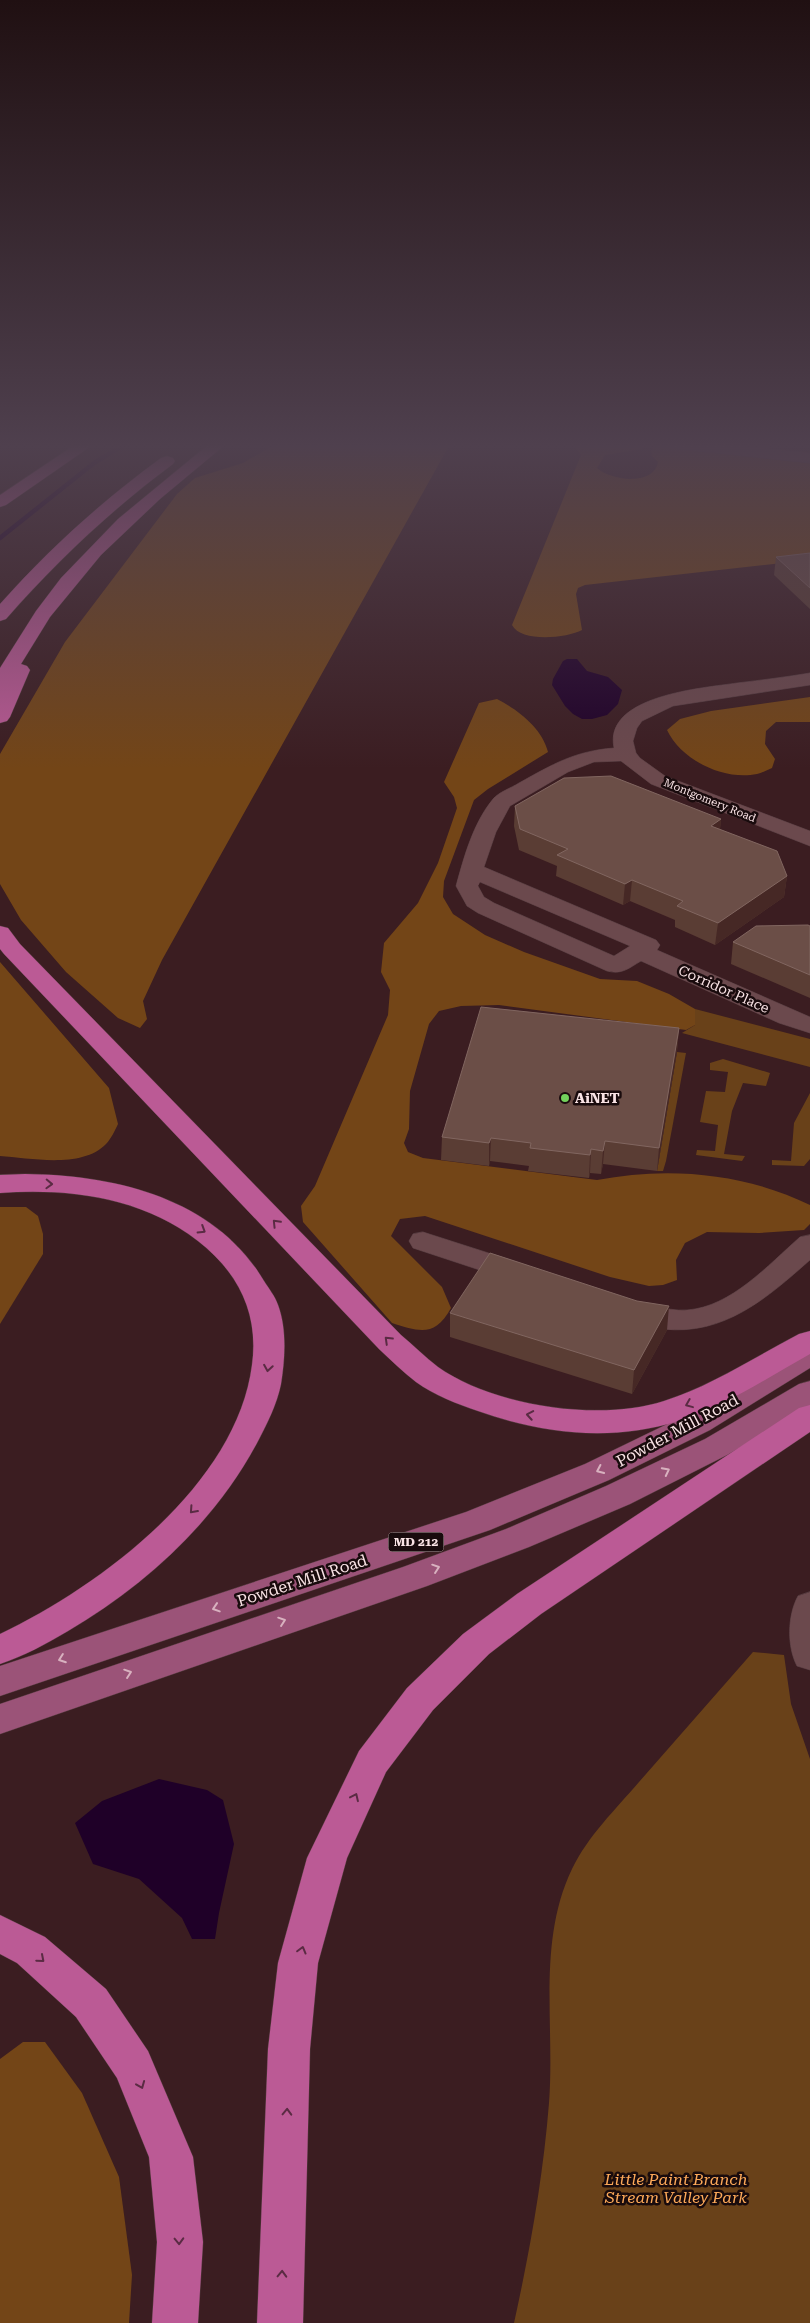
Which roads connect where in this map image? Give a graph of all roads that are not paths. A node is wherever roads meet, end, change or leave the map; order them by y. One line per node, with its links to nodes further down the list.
1 (57, 552): 4 (highway)
2 (94, 552): 3 (highway)
3 (75, 574): 6 (highway); 7 (highway)
4 (0, 615)
5 (810, 679): 8 (street)
6 (0, 685)
7 (0, 717)
8 (626, 754): 9 (street, Montgomery Road); 10 (street)
9 (810, 840)
10 (472, 870): 12 (street); 12 (street)
11 (0, 934): 19 (highway, one-way to 11)
12 (639, 951): 13 (street, Corridor Place)
13 (810, 1025)
14 (0, 1184): 23 (highway, one-way to 23)
15 (423, 1241): 17 (street)
16 (810, 1244): 18 (street)
17 (544, 1282)
18 (609, 1304)
19 (810, 1342)
20 (810, 1353): 24 (main road, Powder Mill Road / MD 212, one-way to 24)
21 (810, 1392): 25 (main road, MD 212, one-way to 21)
22 (810, 1416): 28 (highway, one-way to 22)
23 (0, 1650)
24 (0, 1681)
25 (0, 1719)
26 (0, 1933): 27 (highway, one-way to 27)
27 (175, 2323)
28 (280, 2323)

